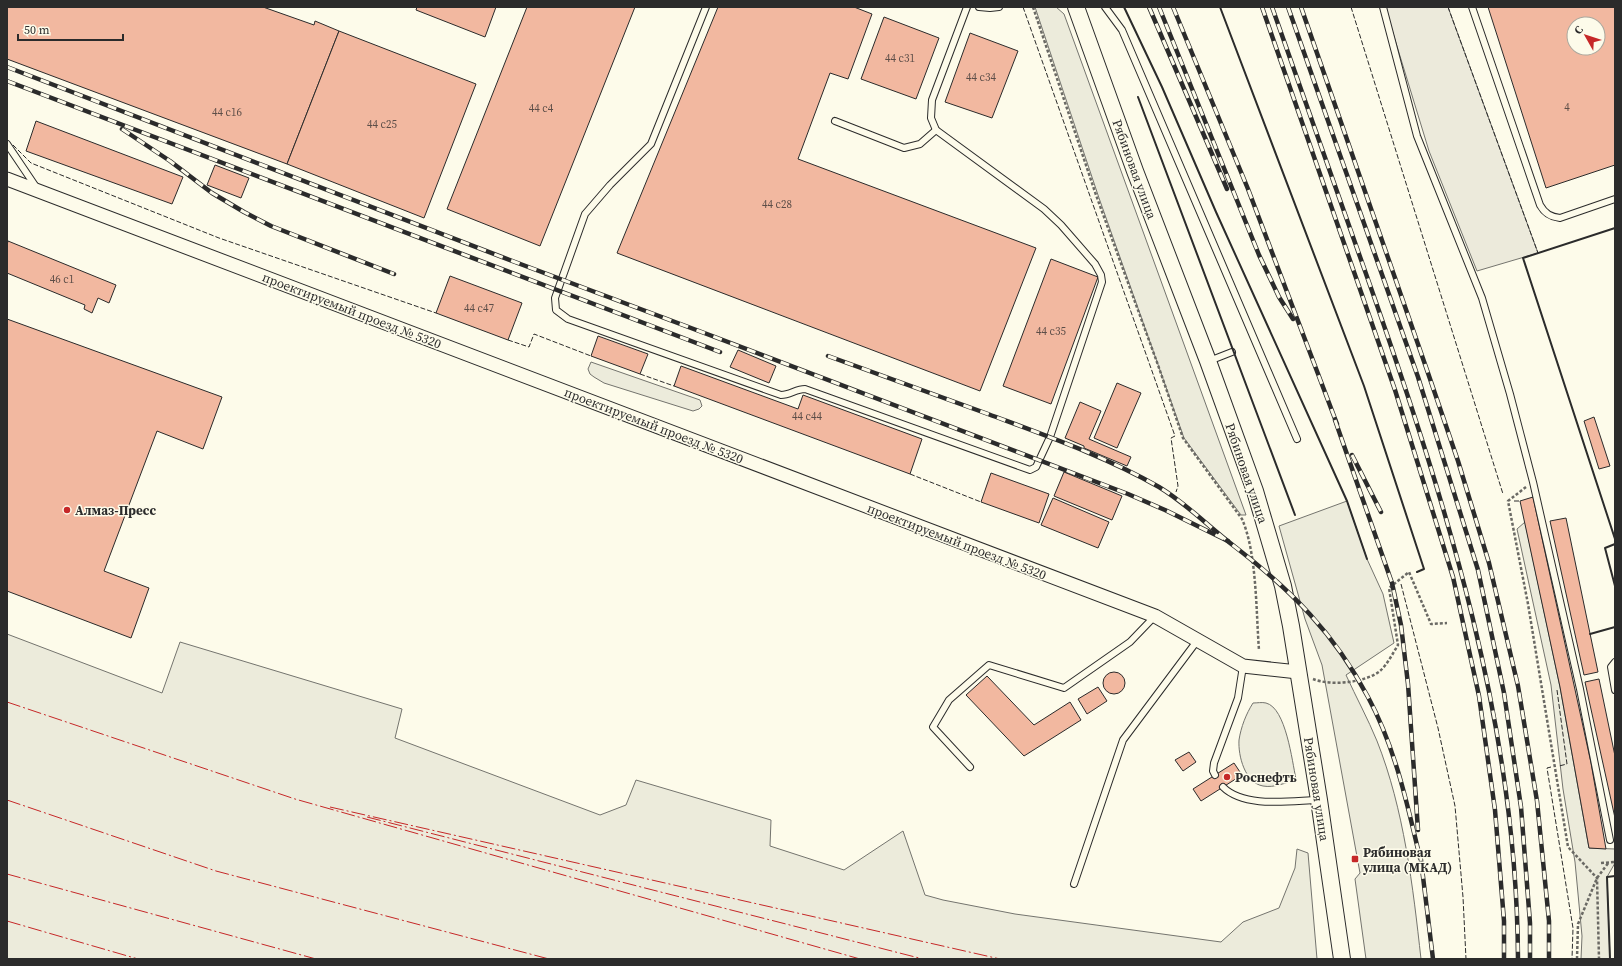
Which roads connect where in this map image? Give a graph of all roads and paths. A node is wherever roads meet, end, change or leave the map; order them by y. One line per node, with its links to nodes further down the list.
1 (706, 7): 11 (lane)
2 (967, 7): 11 (lane)
3 (980, 7): 4 (lane)
4 (999, 7)
5 (1033, 7): 23 (path)
6 (1076, 7): 17 (street, Рябиновая улица)
7 (1105, 7): 18 (lane)
8 (1383, 7): 19 (lane)
9 (1472, 7): 15 (lane)
10 (835, 121): 11 (lane)
11 (936, 130)
12 (7, 144): 14 (lane)
13 (7, 179): 14 (street, проектируемый проезд № 5320)
14 (38, 190): 20 (street, проектируемый проезд № 5320)
15 (1615, 199)
16 (1232, 352): 17 (lane)
17 (1208, 361): 26 (street, Рябиновая улица)
18 (1297, 439)
19 (1533, 482): 32 (lane); 36 (path)
20 (1155, 616): 22 (street, проектируемый проезд № 5320); 28 (lane)
21 (1447, 623): 26 (path)
22 (1197, 641): 25 (street, проектируемый проезд № 5320); 37 (lane)
23 (1258, 650)
24 (1615, 662): 27 (lane)
25 (1243, 666): 26 (street, проектируемый проезд № 5320); 29 (lane)
26 (1298, 672): 31 (street, Рябиновая улица)
27 (1615, 690)
28 (970, 767)
29 (1215, 775)
30 (1223, 787): 31 (lane)
31 (1319, 800): 38 (street, Рябиновая улица)
32 (1610, 840)
33 (1609, 862): 34 (path); 35 (path); 36 (path)
34 (1615, 862)
35 (1601, 863)
36 (1597, 878): 39 (path); 40 (path)
37 (1074, 884)
38 (1342, 959)
39 (1578, 959)
40 (1599, 959)

